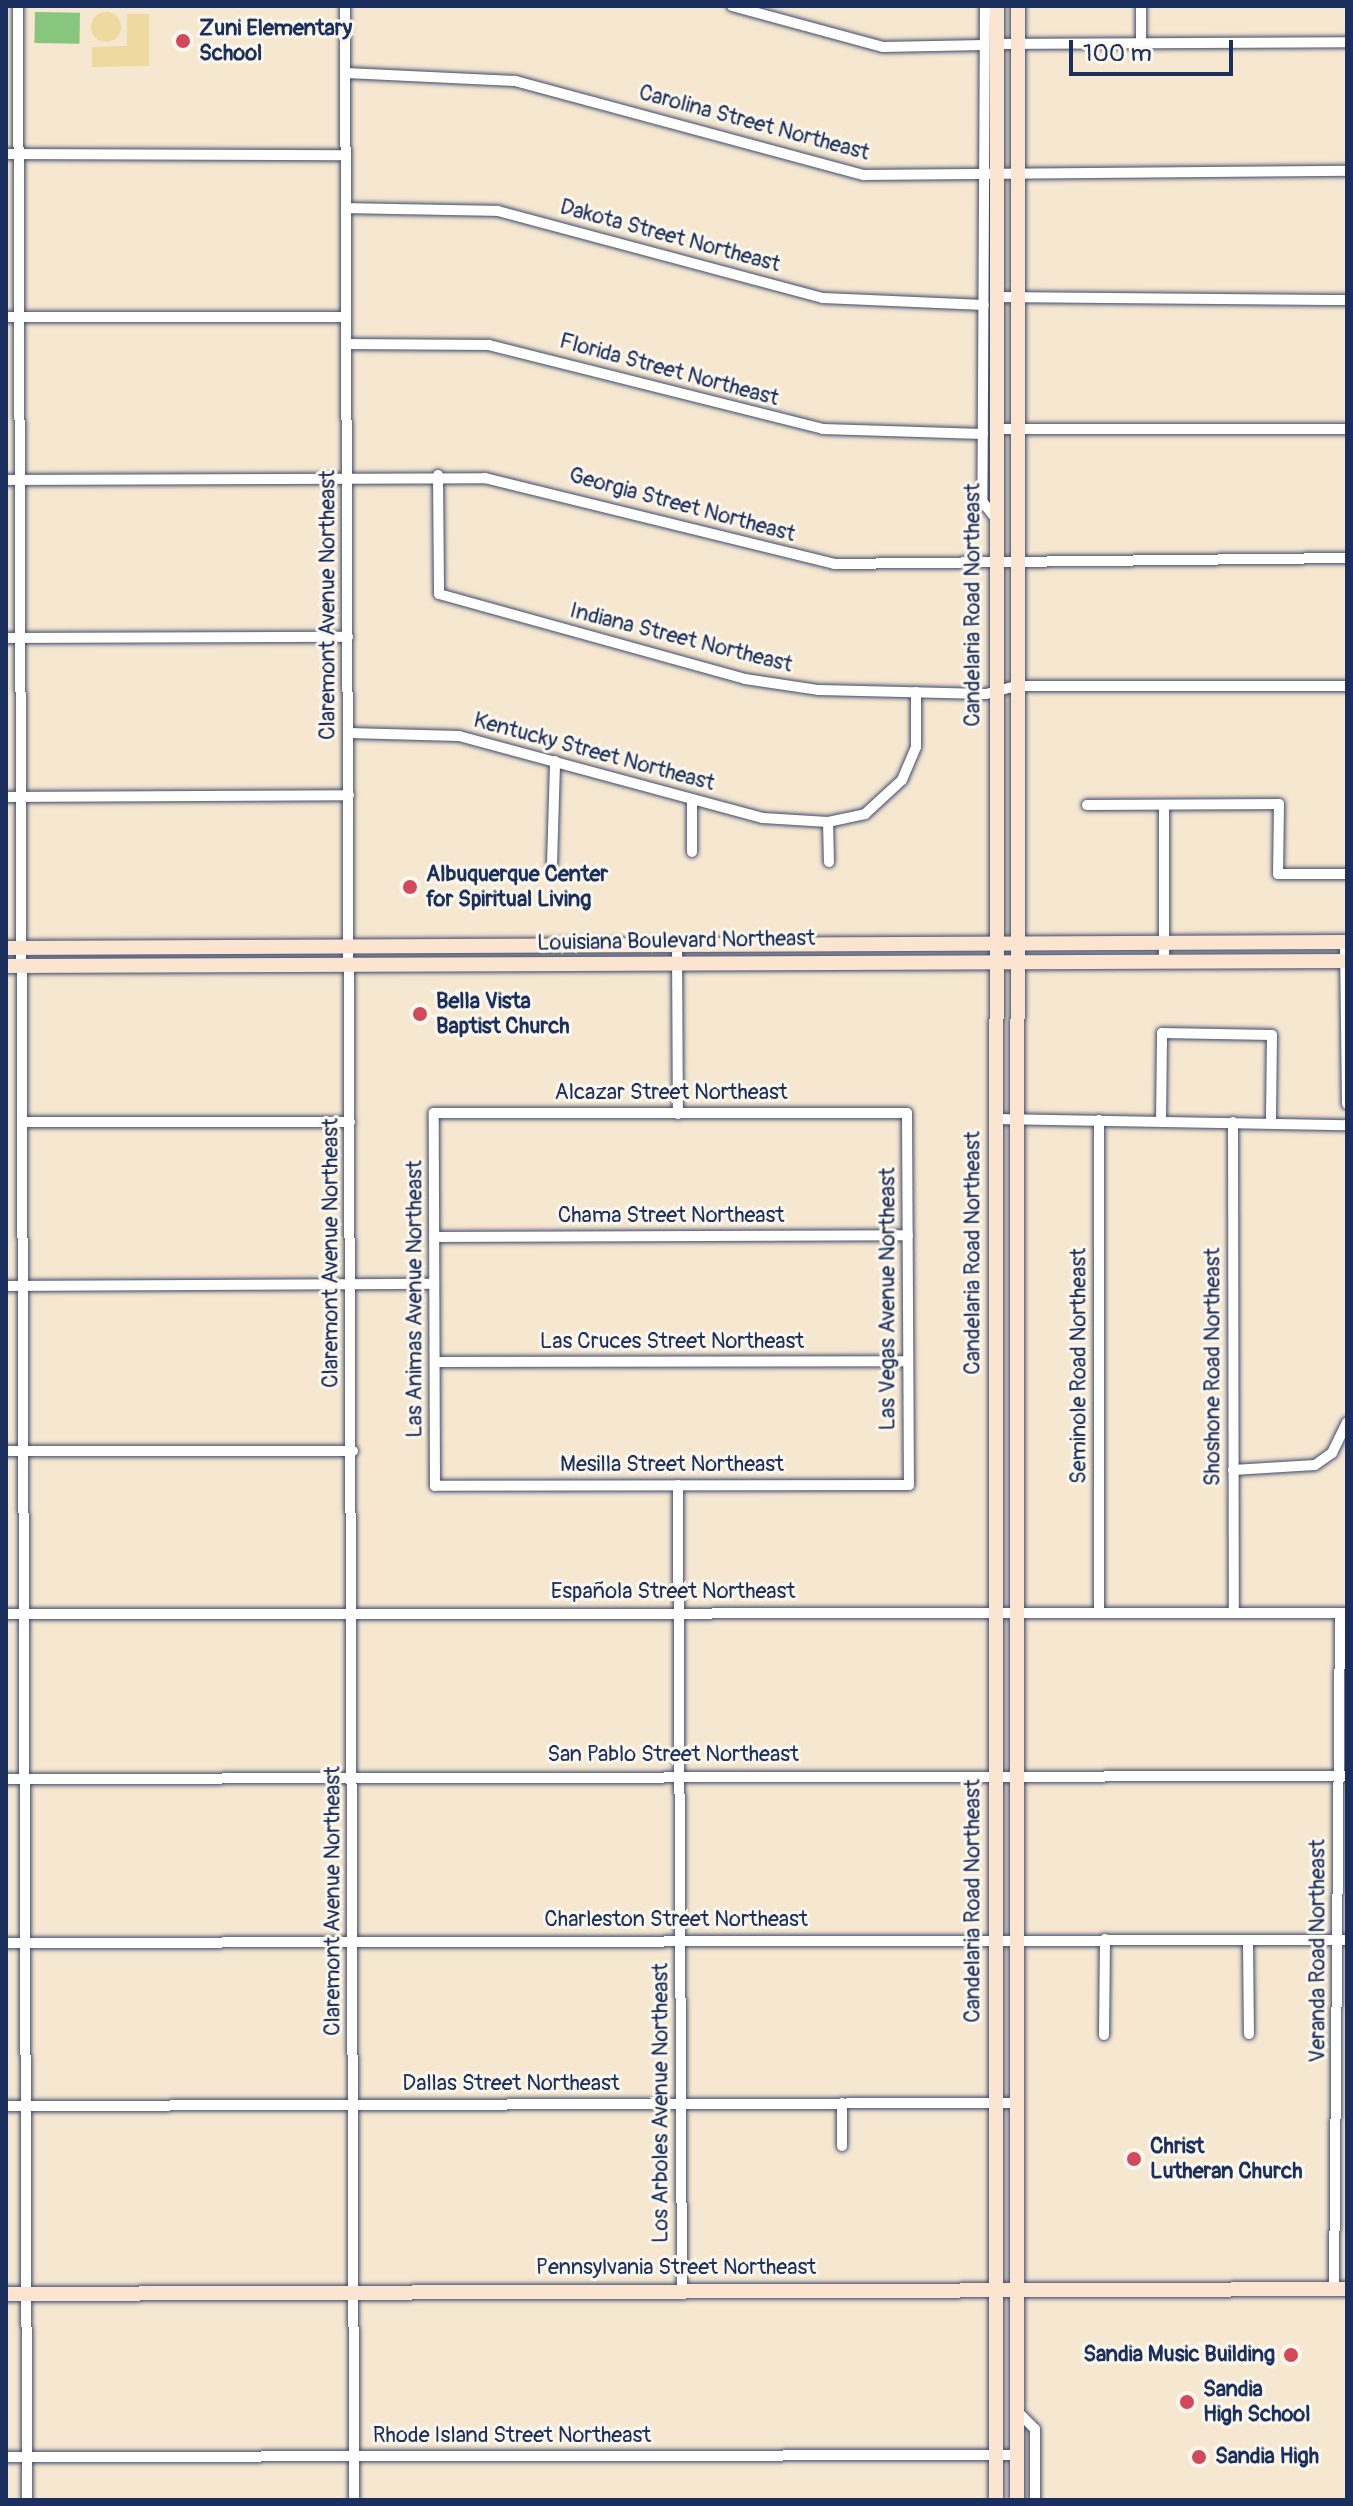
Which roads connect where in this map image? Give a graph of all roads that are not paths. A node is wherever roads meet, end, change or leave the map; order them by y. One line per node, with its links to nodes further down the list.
1 (18, 6): 14 (street)
2 (345, 6): 12 (street, Claremont Avenue Northeast)
3 (732, 6): 11 (street)
4 (985, 6): 11 (street)
5 (997, 6): 11 (main road, Candelaria Road Northeast)
6 (1018, 6): 8 (main road, Candelaria Road Northeast)
7 (1141, 6): 9 (street)
8 (1018, 40): 9 (street); 11 (street); 16 (main road, Candelaria Road Northeast)
9 (1141, 41): 10 (street)
10 (1347, 42)
11 (991, 45): 18 (main road, Candelaria Road Northeast)
12 (346, 73): 15 (street, Claremont Avenue Northeast); 18 (street, Carolina Street Northeast)
13 (6, 154): 14 (street)
14 (19, 154): 15 (street); 24 (street)
15 (346, 155): 19 (street, Claremont Avenue Northeast)
16 (1017, 169): 17 (street, Carolina Street Northeast); 18 (street, Carolina Street Northeast); 20 (main road, Candelaria Road Northeast)
17 (1347, 171)
18 (990, 177): 22 (main road, Candelaria Road Northeast)
19 (346, 208): 22 (street, Dakota Street Northeast); 25 (street, Claremont Avenue Northeast)
20 (1016, 297): 21 (street, Dakota Street Northeast); 22 (street, Dakota Street Northeast); 27 (main road, Candelaria Road Northeast)
21 (1347, 300)
22 (990, 301): 29 (main road, Candelaria Road Northeast)
23 (6, 317): 24 (street)
24 (19, 317): 25 (street); 33 (street)
25 (346, 317): 26 (street, Claremont Avenue Northeast)
26 (346, 344): 29 (street, Florida Street Northeast); 31 (street, Claremont Avenue Northeast)
27 (1016, 428): 28 (street, Florida Street Northeast); 29 (street, Florida Street Northeast); 34 (main road, Candelaria Road Northeast)
28 (1347, 429)
29 (989, 432): 36 (main road, Candelaria Road Northeast)
30 (438, 475): 31 (street, Georgia Street Northeast); 36 (street, Georgia Street Northeast); 42 (street, Indiana Street Northeast)
31 (348, 477): 33 (street, Georgia Street Northeast); 37 (street, Claremont Avenue Northeast)
32 (6, 480): 33 (street, Georgia Street Northeast)
33 (19, 480): 39 (street)
34 (1016, 557): 35 (street, Georgia Street Northeast); 36 (street, Georgia Street Northeast); 40 (main road, Candelaria Road Northeast)
35 (1347, 558)
36 (995, 562): 43 (main road, Candelaria Road Northeast)
37 (348, 637): 39 (street); 44 (street, Claremont Avenue Northeast)
38 (6, 638): 39 (street)
39 (20, 638): 48 (street)
40 (1016, 686): 41 (street, Indiana Street Northeast); 43 (street, Indiana Street Northeast); 59 (main road, Candelaria Road Northeast)
41 (1347, 686)
42 (916, 692): 43 (street, Indiana Street Northeast); 52 (street, Kentucky Street Northeast)
43 (995, 694): 58 (main road, Candelaria Road Northeast)
44 (349, 733): 45 (street, Kentucky Street Northeast); 46 (street, Claremont Avenue Northeast)
45 (555, 761): 49 (street, Kentucky Street Northeast); 55 (street)
46 (349, 795): 48 (street); 62 (street, Claremont Avenue Northeast)
47 (6, 797): 48 (street)
48 (20, 797): 63 (street)
49 (692, 799): 52 (street, Kentucky Street Northeast); 53 (street)
50 (1087, 805): 51 (street)
51 (1164, 805): 56 (street); 57 (street)
52 (828, 822): 54 (street)
53 (692, 852)
54 (829, 862)
55 (552, 865)
56 (1347, 874)
57 (1164, 940): 59 (main road, Louisiana Boulevard Northeast); 60 (main road, Louisiana Boulevard Northeast); 66 (street)
58 (995, 941): 59 (main road, Louisiana Boulevard Northeast); 61 (main road, Louisiana Boulevard Northeast); 64 (main road, Candelaria Road Northeast)
59 (1015, 941): 65 (main road, Candelaria Road Northeast)
60 (1346, 942): 67 (street)
61 (677, 945): 62 (main road, Louisiana Boulevard Northeast); 68 (street)
62 (350, 946): 63 (main road, Louisiana Boulevard Northeast); 69 (street, Claremont Avenue Northeast)
63 (13, 948): 70 (street)
64 (995, 958): 65 (main road, Louisiana Boulevard Northeast); 68 (main road, Louisiana Boulevard Northeast); 76 (main road, Candelaria Road Northeast)
65 (1015, 958): 66 (main road, Louisiana Boulevard Northeast); 77 (main road, Candelaria Road Northeast)
66 (1164, 959): 67 (main road, Louisiana Boulevard Northeast)
67 (1346, 961): 71 (street)
68 (677, 964): 69 (main road, Louisiana Boulevard Northeast); 75 (street)
69 (349, 965): 70 (main road, Louisiana Boulevard Northeast); 81 (street, Claremont Avenue Northeast)
70 (13, 966): 80 (street)
71 (1345, 1054): 72 (street)
72 (1347, 1104)
73 (434, 1113): 75 (street, Alcazar Street Northeast); 86 (street, Las Animas Avenue Northeast)
74 (907, 1113): 75 (street, Alcazar Street Northeast); 85 (street, Las Vegas Avenue Northeast)
75 (678, 1114)
76 (995, 1119): 77 (street); 102 (main road, Candelaria Road Northeast)
77 (1016, 1119): 78 (street); 103 (main road, Candelaria Road Northeast)
78 (1099, 1120): 79 (street); 104 (street, Seminole Road Northeast)
79 (1161, 1121): 82 (street); 83 (street)
80 (22, 1122): 81 (street); 90 (street)
81 (350, 1122): 88 (street, Claremont Avenue Northeast)
82 (1233, 1122): 83 (street); 97 (street, Shoshone Road Northeast)
83 (1271, 1122): 84 (street)
84 (1347, 1125)
85 (908, 1235): 86 (street, Chama Street Northeast); 91 (street, Las Vegas Avenue Northeast)
86 (434, 1237): 87 (street, Las Animas Avenue Northeast)
87 (434, 1284): 88 (street); 92 (street, Las Animas Avenue Northeast)
88 (351, 1285): 90 (street); 96 (street, Claremont Avenue Northeast)
89 (6, 1286): 90 (street)
90 (22, 1286): 95 (street)
91 (908, 1361): 92 (street, Las Cruces Street Northeast); 99 (street, Las Vegas Avenue Northeast)
92 (435, 1362): 100 (street, Las Animas Avenue Northeast)
93 (1347, 1422): 97 (street)
94 (6, 1451): 95 (street)
95 (24, 1451): 96 (street); 109 (street)
96 (353, 1451): 105 (street, Claremont Avenue Northeast)
97 (1233, 1470): 106 (street, Shoshone Road Northeast)
98 (678, 1485): 99 (street, Mesilla Street Northeast); 100 (street, Mesilla Street Northeast); 101 (street, Los Arboles Avenue Northeast)
99 (909, 1485)
100 (435, 1486)
101 (679, 1611): 102 (street, Española Street Northeast); 105 (street, Española Street Northeast); 112 (street, Los Arboles Avenue Northeast)
102 (995, 1611): 103 (street, Española Street Northeast); 110 (main road, Candelaria Road Northeast)
103 (1016, 1611): 104 (street, Española Street Northeast); 111 (main road, Candelaria Road Northeast)
104 (1099, 1611): 106 (street, Española Street Northeast)
105 (353, 1613): 109 (street, Española Street Northeast); 113 (street, Claremont Avenue Northeast)
106 (1234, 1613): 107 (street, Española Street Northeast)
107 (1344, 1613): 114 (street, Veranda Road Northeast)
108 (6, 1614): 109 (street, Española Street Northeast)
109 (24, 1614): 116 (street)
110 (995, 1774): 111 (street, San Pablo Street Northeast); 112 (street, San Pablo Street Northeast); 118 (main road, Candelaria Road Northeast)
111 (1016, 1774): 114 (street, San Pablo Street Northeast); 119 (main road, Candelaria Road Northeast)
112 (680, 1775): 113 (street, San Pablo Street Northeast); 117 (street, Los Arboles Avenue Northeast)
113 (353, 1776): 116 (street, San Pablo Street Northeast); 122 (street, Claremont Avenue Northeast)
114 (1343, 1776): 121 (street, Veranda Road Northeast)
115 (6, 1779): 116 (street, San Pablo Street Northeast)
116 (24, 1779): 125 (street)
117 (681, 1939): 118 (street, Charleston Street Northeast); 122 (street, Charleston Street Northeast); 128 (street, Los Arboles Avenue Northeast)
118 (995, 1939): 119 (street, Charleston Street Northeast); 130 (main road, Candelaria Road Northeast)
119 (1016, 1939): 120 (street, Charleston Street Northeast); 131 (main road, Candelaria Road Northeast)
120 (1105, 1939): 123 (street, Charleston Street Northeast); 127 (street)
121 (1342, 1940): 123 (street, Charleston Street Northeast); 133 (street, Veranda Road Northeast)
122 (353, 1941): 125 (street, Charleston Street Northeast); 132 (street, Claremont Avenue Northeast)
123 (1248, 1942): 126 (street)
124 (6, 1943): 125 (street, Charleston Street Northeast)
125 (25, 1943): 135 (street)
126 (1249, 2034)
127 (1104, 2035)
128 (682, 2103): 129 (street, Dallas Street Northeast); 132 (street, Dallas Street Northeast); 140 (street, Los Arboles Avenue Northeast)
129 (842, 2103): 130 (street, Dallas Street Northeast); 136 (street)
130 (996, 2103): 131 (street, Dallas Street Northeast); 137 (main road, Candelaria Road Northeast)
131 (1016, 2103): 138 (main road, Candelaria Road Northeast)
132 (353, 2104): 135 (street, Dallas Street Northeast); 141 (street, Claremont Avenue Northeast)
133 (1342, 2105): 139 (street, Veranda Road Northeast)
134 (6, 2106): 135 (street, Dallas Street Northeast)
135 (26, 2106): 143 (street)
136 (842, 2146)
137 (995, 2289): 138 (main road, Pennsylvania Street Northeast); 140 (main road, Pennsylvania Street Northeast); 146 (main road, Candelaria Road Northeast)
138 (1017, 2289): 139 (main road, Pennsylvania Street Northeast); 144 (main road, Candelaria Road Northeast)
139 (1341, 2289)
140 (682, 2290): 141 (main road, Pennsylvania Street Northeast)
141 (353, 2291): 143 (main road, Pennsylvania Street Northeast); 145 (street, Claremont Avenue Northeast)
142 (6, 2294): 143 (main road, Pennsylvania Street Northeast)
143 (26, 2294): 149 (street)
144 (1017, 2411): 147 (main road, Candelaria Road Northeast); 154 (street)
145 (353, 2455): 146 (street, Rhode Island Street Northeast); 149 (street, Rhode Island Street Northeast); 151 (street, Claremont Avenue Northeast)
146 (995, 2455): 147 (street, Rhode Island Street Northeast); 152 (main road, Candelaria Road Northeast)
147 (1017, 2455): 153 (main road, Candelaria Road Northeast)
148 (6, 2457): 149 (street, Rhode Island Street Northeast)
149 (28, 2457): 150 (street)
150 (27, 2500)
151 (354, 2500)
152 (996, 2500)
153 (1017, 2500)
154 (1035, 2500)

